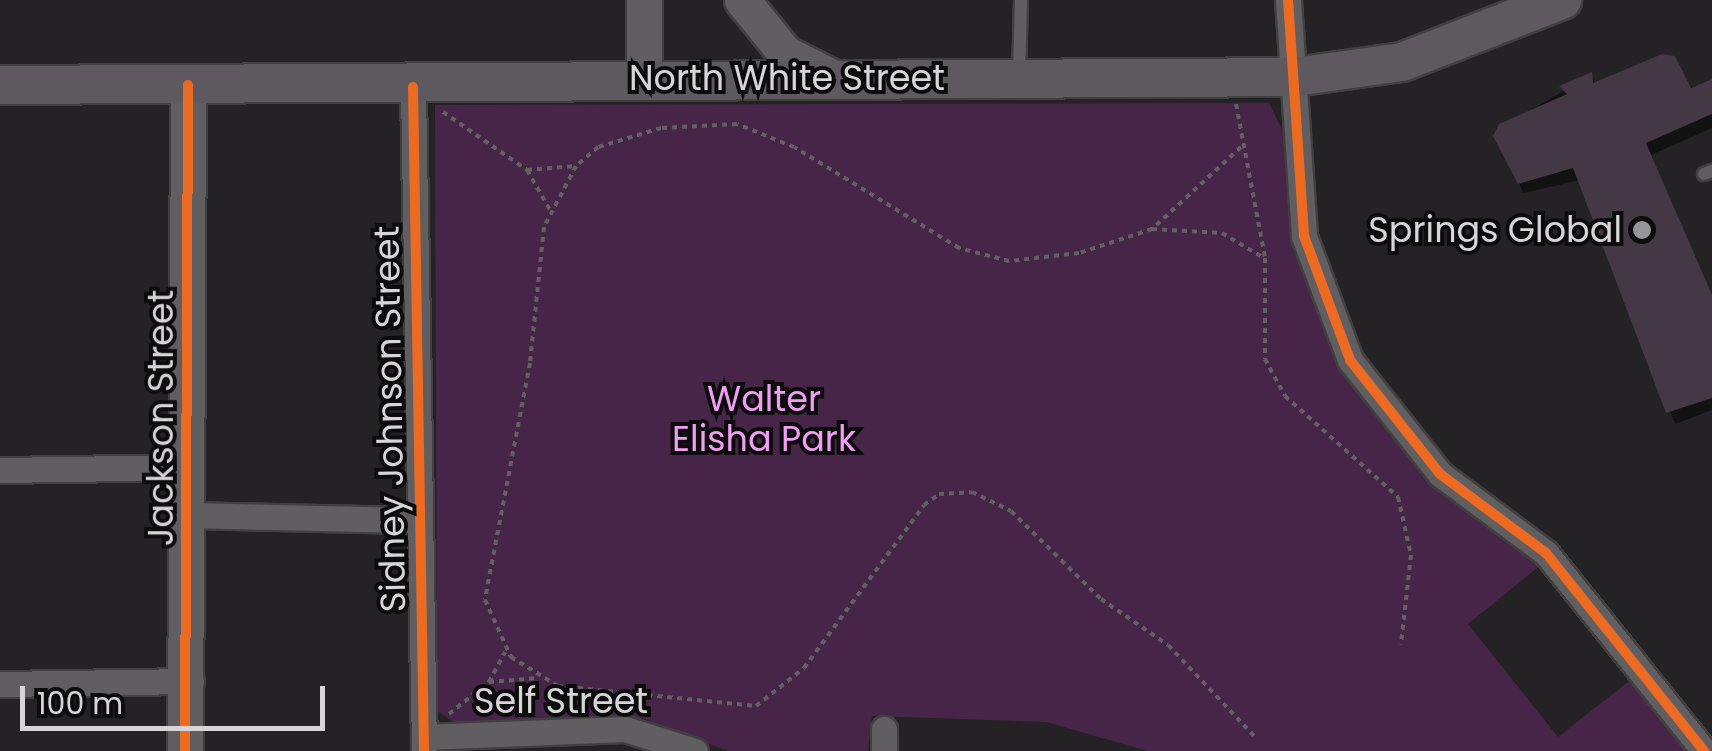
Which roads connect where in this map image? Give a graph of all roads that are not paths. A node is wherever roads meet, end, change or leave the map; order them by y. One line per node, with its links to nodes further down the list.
1 (644, 0): 6 (street)
2 (742, 0): 8 (street)
3 (1021, 0): 9 (lane)
4 (1288, 0): 7 (street)
5 (1562, 0): 7 (main road, North White Street)
6 (644, 77): 8 (main road, North White Street); 12 (main road, North White Street)
7 (1295, 77): 9 (main road, North White Street); 23 (street)
8 (834, 78): 9 (main road, North White Street)
9 (1019, 78)
10 (0, 85): 11 (main road, North White Street)
11 (188, 85): 12 (main road, North White Street); 13 (street, Jackson Street)
12 (424, 96): 16 (street, Sidney Johnson Street)
13 (188, 467): 14 (street); 15 (street, Jackson Street)
14 (0, 470)
15 (188, 515): 16 (street); 17 (street, Jackson Street)
16 (417, 520): 20 (street, Sidney Johnson Street)
17 (191, 681): 18 (street); 21 (street, Jackson Street)
18 (0, 684)
19 (649, 742): 20 (street, Self Street); 22 (street, Self Street)
20 (424, 744)
21 (185, 751)
22 (695, 751)
23 (1704, 751)

